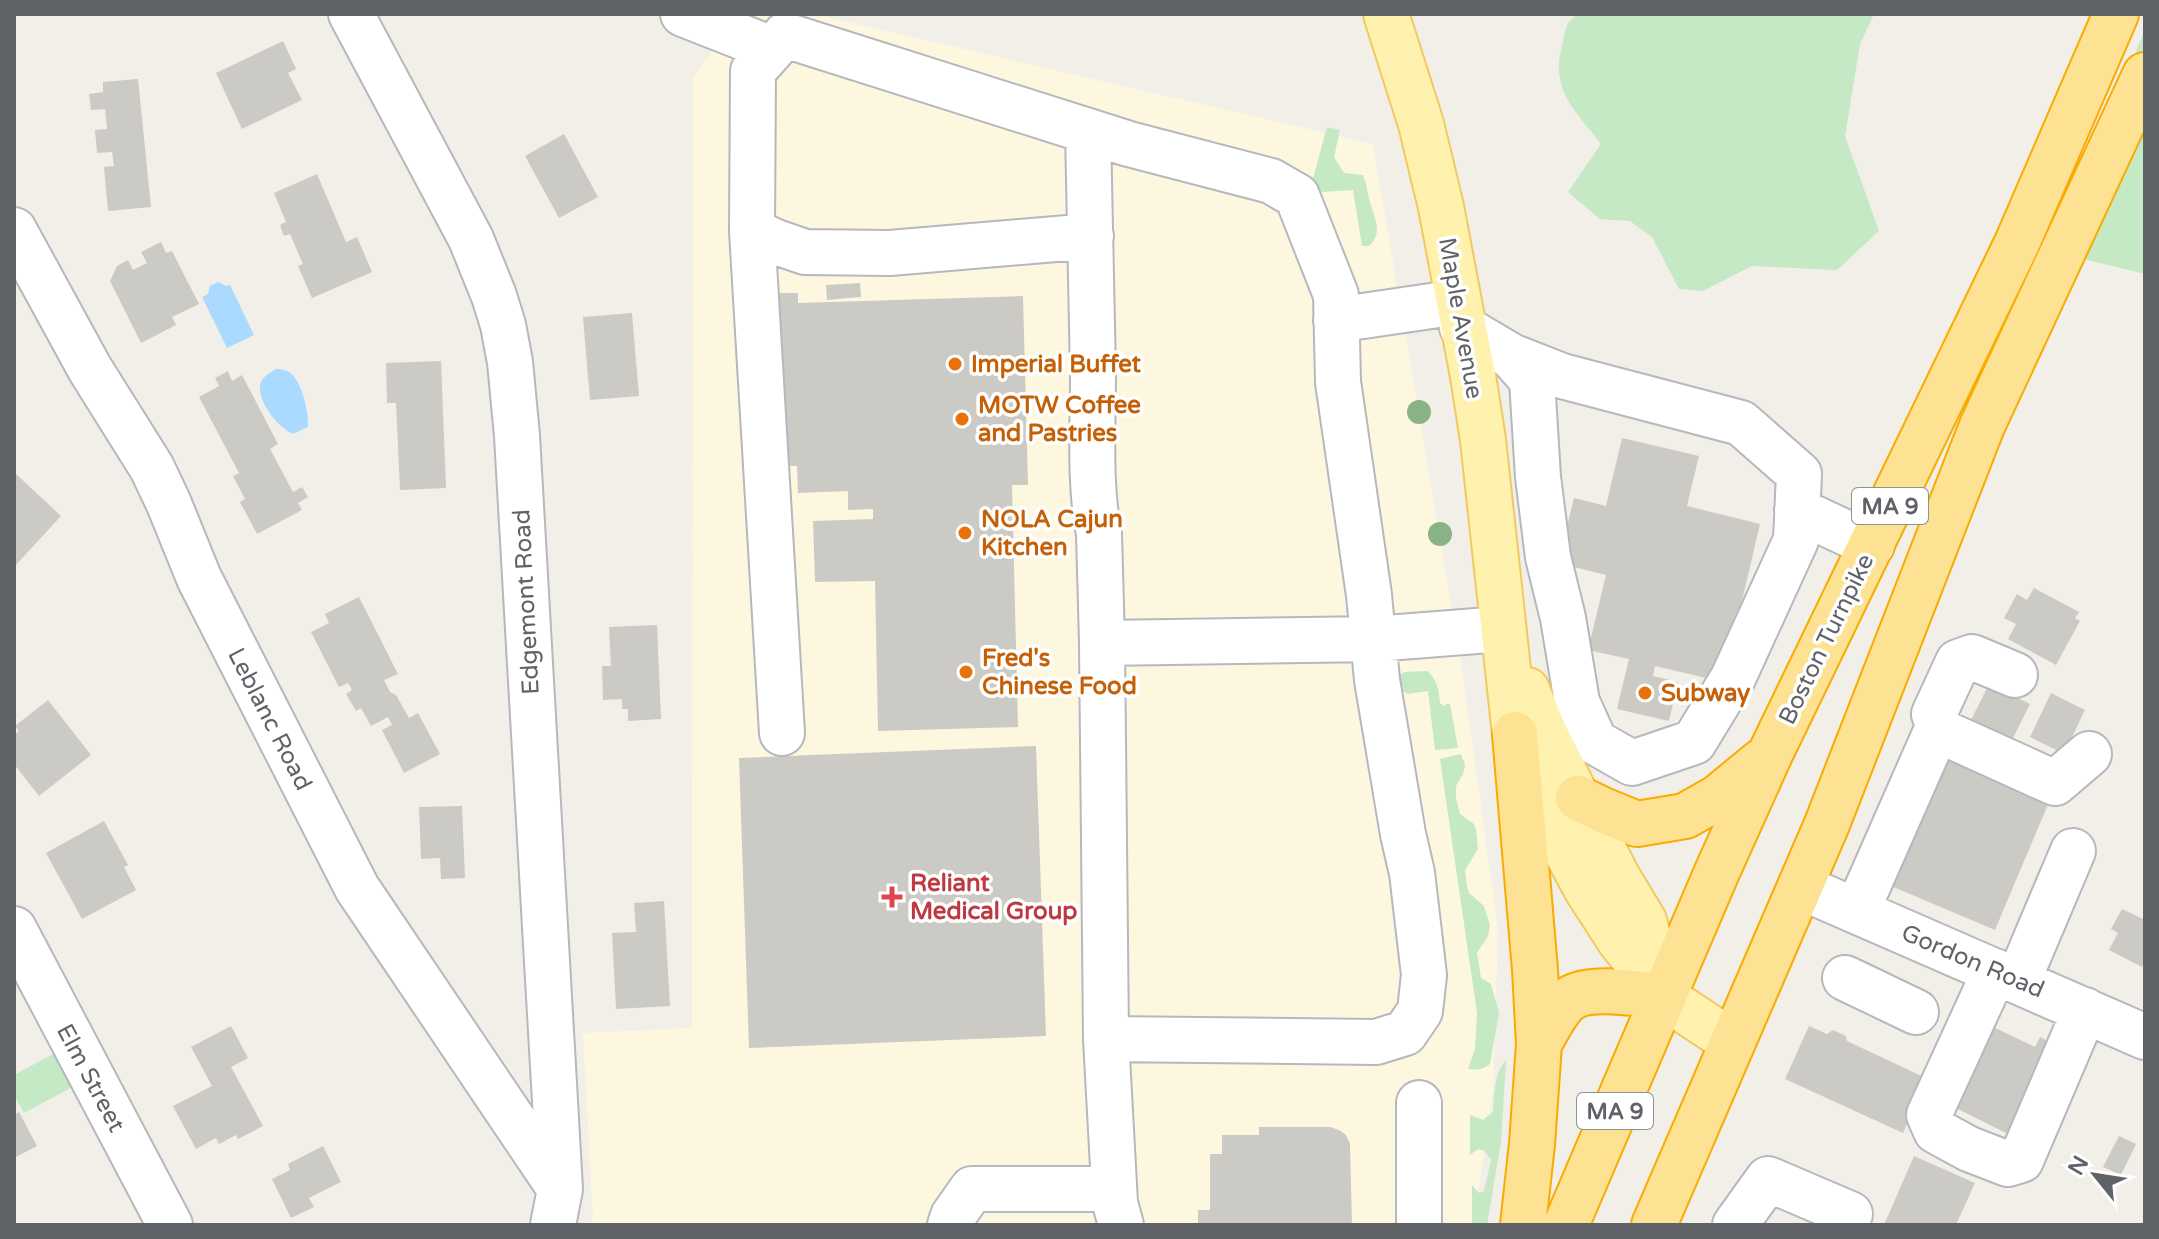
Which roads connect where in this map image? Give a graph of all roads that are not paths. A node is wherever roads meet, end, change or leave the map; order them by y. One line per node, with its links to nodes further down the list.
1 (351, 14): 41 (street, Edgemont Road)
2 (683, 14): 5 (street)
3 (1386, 14): 11 (main road, Maple Avenue)
4 (2116, 14): 15 (highway, Boston Turnpike / MA 9)
5 (772, 49): 7 (street); 9 (street)
6 (2145, 75): 28 (highway, MA 9)
7 (1088, 131): 10 (street); 12 (street)
8 (14, 230): 41 (street, Leblanc Road)
9 (752, 231): 10 (street); 21 (street)
10 (1091, 236): 18 (street)
11 (1460, 314): 12 (street); 13 (street); 16 (main road, Maple Avenue)
12 (1336, 320): 17 (street)
13 (1511, 356): 14 (street); 23 (street)
14 (1797, 510): 15 (street); 23 (street)
15 (1872, 545): 24 (highway, Boston Turnpike / MA 9)
16 (1502, 629): 17 (street); 22 (main road, Maple Avenue); 26 (main road, Maple Avenue)
17 (1374, 639): 18 (street); 37 (street)
18 (1102, 643): 37 (street)
19 (2015, 675): 20 (street)
20 (1938, 727): 25 (street); 29 (street)
21 (782, 733)
22 (1515, 734): 34 (main road, Maple Avenue); 39 (highway)
23 (1605, 747): 26 (street)
24 (1770, 754): 26 (highway); 34 (highway, Boston Turnpike / MA 9)
25 (2089, 754)
26 (1570, 781): 34 (main road, Maple Avenue)
27 (2073, 851): 32 (street)
28 (1801, 887): 29 (street, Gordon Road); 38 (highway, MA 9)
29 (1857, 911): 31 (street, Gordon Road)
30 (14, 929): 44 (street, Elm Street)
31 (1912, 935): 32 (street, Gordon Road); 33 (street)
32 (2006, 976): 35 (street, Gordon Road); 35 (street)
33 (1881, 995)
34 (1664, 997): 38 (main road, Maple Avenue); 39 (highway); 48 (highway, Boston Turnpike / MA 9)
35 (2085, 1010): 36 (street, Gordon Road)
36 (2145, 1037)
37 (1106, 1039): 42 (street)
38 (1732, 1042): 49 (highway, MA 9)
39 (1539, 1044): 47 (highway)
40 (1419, 1103): 46 (street)
41 (556, 1207)
42 (1117, 1207): 45 (street)
43 (1850, 1214): 50 (street)
44 (170, 1225)
45 (950, 1225)
46 (1419, 1225)
47 (1523, 1225)
48 (1566, 1225)
49 (1654, 1225)
50 (1735, 1225)

